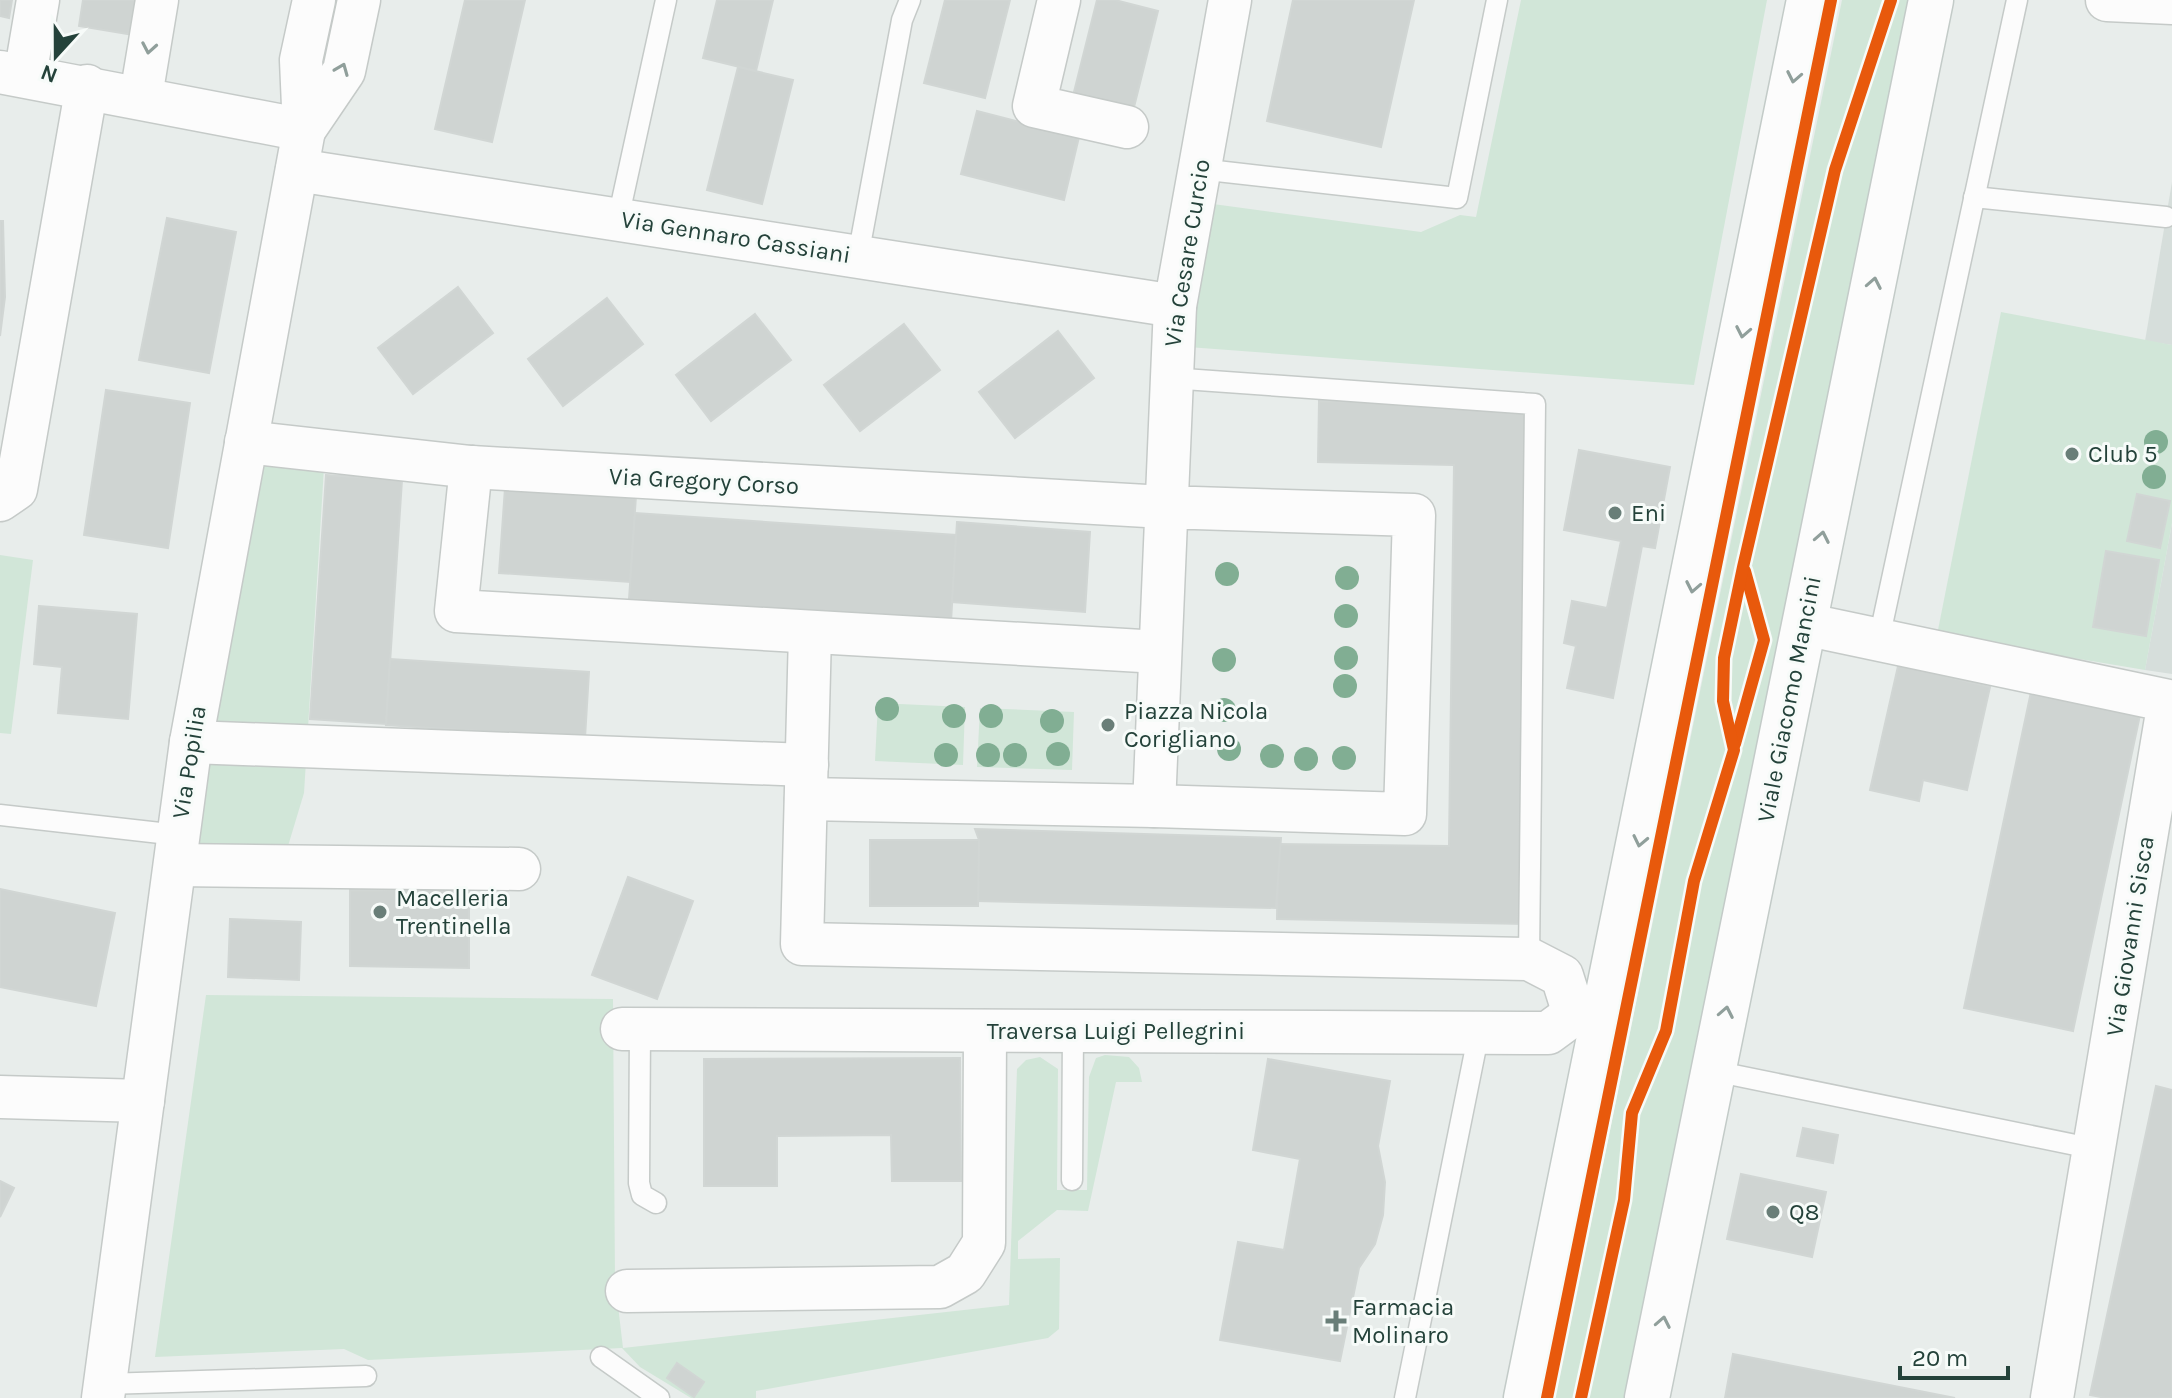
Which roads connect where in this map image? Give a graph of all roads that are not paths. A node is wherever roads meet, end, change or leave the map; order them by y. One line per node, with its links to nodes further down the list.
1 (38, 0): 15 (street)
2 (157, 0): 17 (street, one-way to 17)
3 (314, 0): 19 (street, Via Popilia)
4 (359, 0): 19 (street, Via Popilia, one-way to 4)
5 (666, 0): 23 (lane)
6 (910, 0): 24 (lane)
7 (1059, 0): 18 (street)
8 (1230, 0): 20 (street, Via Cesare Curcio)
9 (1497, 0): 20 (lane)
10 (1809, 0): 42 (street, one-way to 42)
11 (1931, 0): 31 (street, Viale Giacomo Mancini, one-way to 11)
12 (2017, 0): 21 (lane)
13 (2107, 0): 14 (street)
14 (2172, 3)
15 (8, 80): 16 (street, Via Gennaro Cassiani)
16 (87, 86): 17 (street, Via Gennaro Cassiani); 29 (street)
17 (141, 96): 19 (street, Via Gennaro Cassiani)
18 (1127, 127)
19 (301, 150): 23 (street, Via Gennaro Cassiani); 27 (street, Via Popilia)
20 (1199, 169): 25 (street, Via Cesare Curcio)
21 (1974, 197): 22 (lane); 33 (lane)
22 (2166, 217)
23 (618, 219): 24 (street, Via Gennaro Cassiani)
24 (858, 256): 25 (street, Via Gennaro Cassiani)
25 (1175, 306): 26 (street, Via Cesare Curcio)
26 (1170, 378): 30 (street, Via Cesare Curcio); 41 (lane)
27 (246, 442): 28 (street, Via Gregory Corso); 35 (street, Via Popilia)
28 (471, 467): 30 (street, Via Gregory Corso); 32 (street)
29 (0, 500)
30 (1164, 507): 34 (street); 37 (street)
31 (1804, 624): 33 (street, Via Giovanni Sisca); 47 (street, Viale Giacomo Mancini, one-way to 31)
32 (810, 633): 34 (street); 36 (street)
33 (1879, 639): 50 (street, Via Giovanni Sisca)
34 (1159, 652): 37 (street)
35 (191, 742): 36 (street); 39 (street, Via Popilia)
36 (807, 782): 37 (street); 41 (street)
37 (1154, 806)
38 (0, 815): 39 (lane)
39 (176, 850): 40 (street); 49 (street, Via Popilia)
40 (519, 869)
41 (1529, 959): 42 (street)
42 (1588, 1016): 46 (street, Traversa Luigi Pellegrini); 59 (street)
43 (631, 1029): 44 (street, Traversa Luigi Pellegrini); 52 (lane)
44 (985, 1031): 45 (street, Traversa Luigi Pellegrini); 53 (street)
45 (1073, 1031): 46 (street, Traversa Luigi Pellegrini); 51 (lane)
46 (1479, 1032): 58 (lane)
47 (1714, 1071): 50 (lane); 60 (street, Viale Giacomo Mancini, one-way to 47)
48 (0, 1097): 49 (street)
49 (143, 1101): 56 (street, Via Popilia)
50 (2095, 1149): 61 (street, Via Giovanni Sisca)
51 (1072, 1180)
52 (656, 1203)
53 (627, 1291)
54 (601, 1357): 57 (lane)
55 (366, 1376): 56 (lane)
56 (104, 1391)
57 (659, 1398)
58 (1405, 1398)
59 (1526, 1398)
60 (1647, 1398)
61 (2052, 1398)

